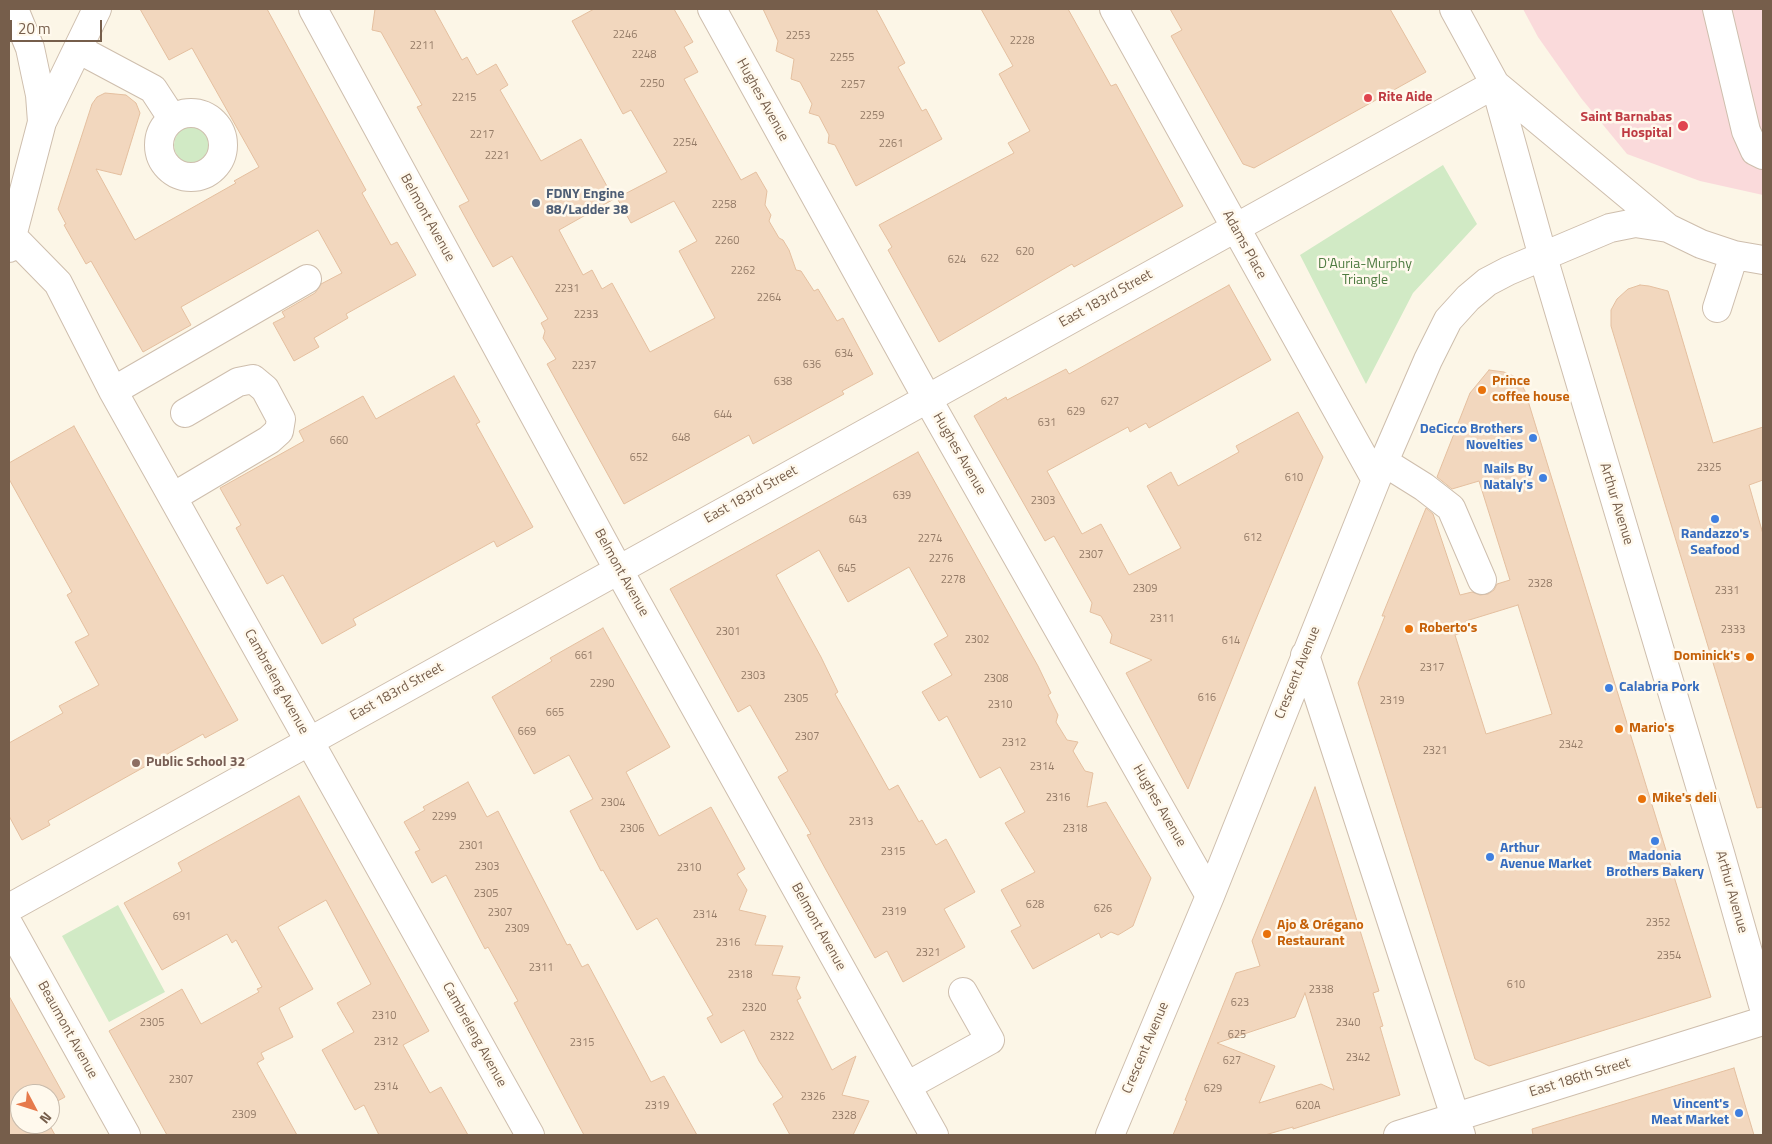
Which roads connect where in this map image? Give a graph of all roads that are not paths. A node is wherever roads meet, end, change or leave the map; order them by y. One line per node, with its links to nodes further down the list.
1 (14, 9): 11 (street)
2 (97, 9): 8 (street)
3 (313, 9): 26 (street, Belmont Avenue)
4 (712, 9): 22 (street, Hughes Avenue)
5 (1114, 9): 13 (street, Adams Place)
6 (1454, 9): 9 (street, Arthur Avenue)
7 (1717, 9): 12 (street)
8 (78, 49): 10 (street); 11 (street)
9 (1495, 84): 13 (street, East 183rd Street); 14 (street); 17 (street, Arthur Avenue)
10 (172, 118)
11 (42, 122): 15 (street)
12 (1763, 155)
13 (1234, 228): 22 (street, East 183rd Street); 24 (street, Adams Place)
14 (1668, 228): 16 (street); 17 (street, Crescent Avenue)
15 (10, 242): 21 (street, Cambreleng Avenue)
16 (1734, 255): 18 (street); 20 (street)
17 (1543, 257): 24 (street, Crescent Avenue); 34 (street, Arthur Avenue)
18 (1763, 260)
19 (307, 279): 21 (street)
20 (1717, 308)
21 (113, 391): 25 (street, Cambreleng Avenue)
22 (927, 398): 26 (street, East 183rd Street); 30 (street, Hughes Avenue)
23 (185, 413): 25 (street)
24 (1380, 471): 27 (street); 28 (street, Crescent Avenue)
25 (173, 497): 29 (street, Cambreleng Avenue)
26 (618, 569): 29 (street, East 183rd Street); 36 (street, Belmont Avenue)
27 (1482, 580)
28 (1305, 655): 30 (street, Crescent Avenue); 37 (street)
29 (309, 741): 31 (street, East 183rd Street); 39 (street, Cambreleng Avenue)
30 (1210, 896): 41 (street, Crescent Avenue)
31 (9, 908)
32 (9, 925): 38 (street, Beaumont Avenue)
33 (963, 992): 36 (street)
34 (1763, 1005)
35 (1763, 1021): 37 (street, East 186th Street)
36 (907, 1086): 40 (street, Belmont Avenue)
37 (1458, 1126): 42 (street, East 186th Street)
38 (126, 1135)
39 (530, 1135)
40 (934, 1135)
41 (1110, 1135)
42 (1398, 1135)

